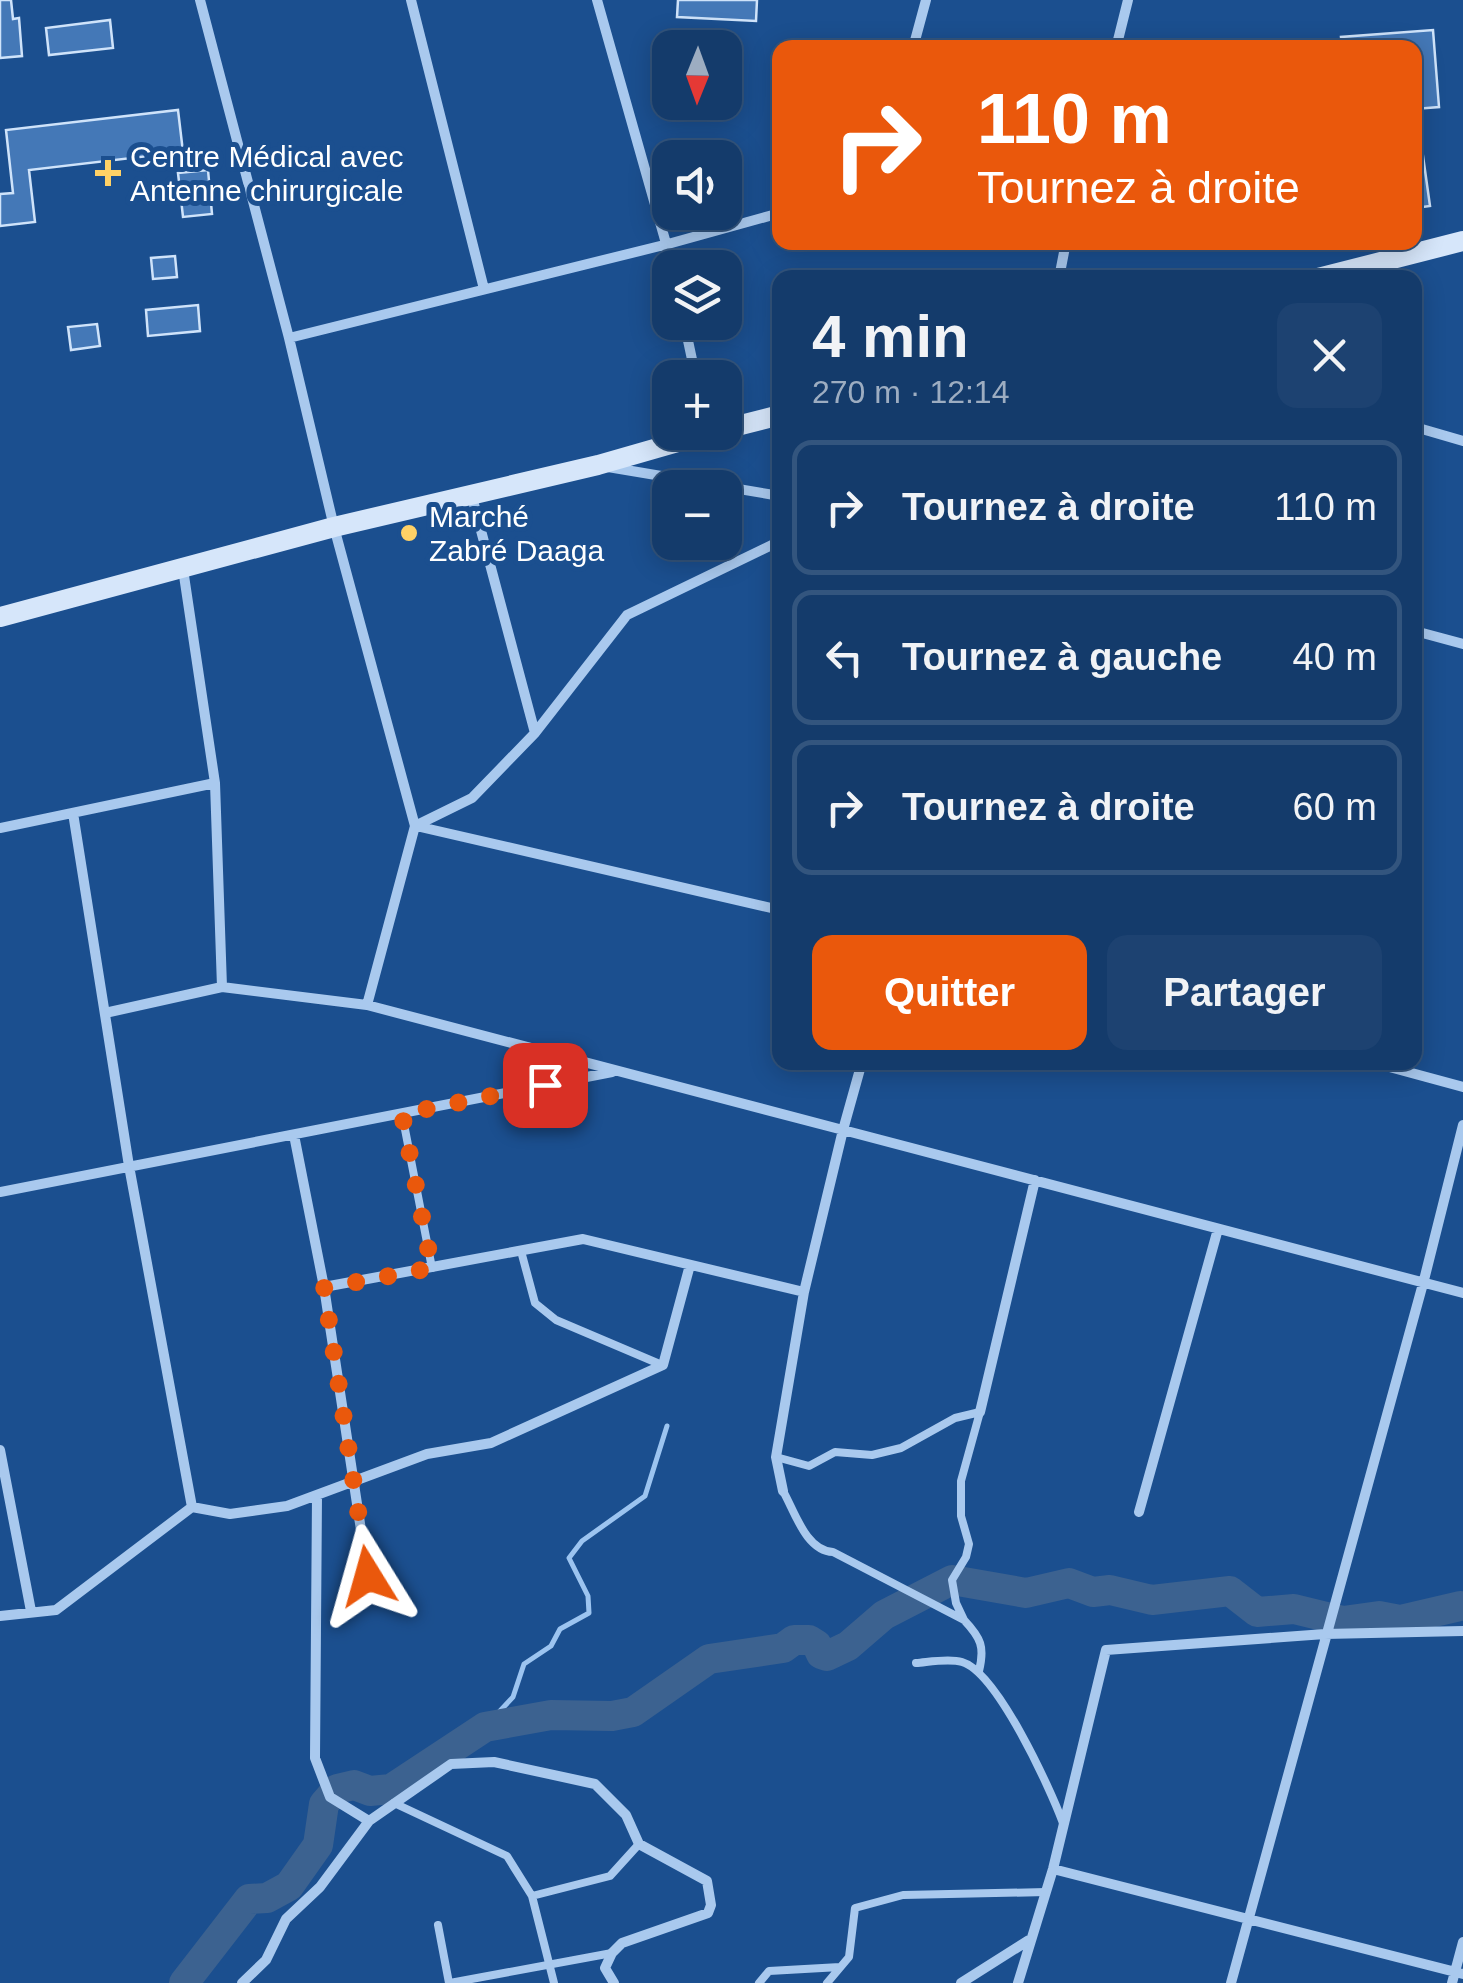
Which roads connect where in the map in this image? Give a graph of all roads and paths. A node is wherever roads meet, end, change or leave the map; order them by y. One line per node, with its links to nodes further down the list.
1 (200, 0): 14 (street)
2 (411, 0): 13 (street)
3 (597, 0): 10 (street)
4 (926, 0): 6 (street)
5 (1128, 0): 7 (street)
6 (915, 40)
7 (1118, 40)
8 (772, 215): 10 (street)
9 (1463, 241): 12 (main road)
10 (668, 244): 11 (street); 13 (street)
11 (669, 250)
12 (1349, 270)
13 (484, 290): 14 (street)
14 (290, 338): 23 (street)
15 (772, 417): 16 (main road)
16 (742, 425)
17 (1422, 430): 18 (street)
18 (1463, 441)
19 (652, 450): 20 (main road)
20 (598, 465): 21 (main road); 22 (street)
21 (471, 492): 23 (main road); 29 (street)
22 (772, 495)
23 (334, 527): 25 (main road); 32 (street)
24 (772, 545): 29 (street)
25 (183, 568): 26 (main road); 30 (street)
26 (0, 616)
27 (1422, 633): 28 (street)
28 (1463, 644)
29 (536, 732): 32 (street)
30 (215, 783): 31 (street); 35 (street)
31 (73, 814): 33 (street); 37 (street)
32 (415, 826): 34 (street); 36 (street)
33 (0, 828)
34 (772, 908)
35 (222, 988): 36 (street); 37 (street)
36 (367, 1005): 40 (street)
37 (105, 1013): 46 (street)
38 (860, 1070): 44 (street)
39 (1402, 1070): 41 (street)
40 (617, 1071): 42 (street); 44 (street)
41 (1463, 1086)
42 (402, 1114): 45 (street); 52 (lane)
43 (1463, 1125): 53 (street)
44 (843, 1130): 47 (street); 55 (street)
45 (294, 1135): 46 (street); 54 (street)
46 (130, 1166): 48 (street); 65 (street)
47 (1035, 1180): 49 (street); 58 (street)
48 (0, 1192)
49 (1218, 1228): 53 (street); 66 (street)
50 (520, 1251): 51 (street); 52 (street); 57 (lane)
51 (690, 1265): 55 (street); 57 (street)
52 (432, 1268): 54 (street)
53 (1424, 1280): 56 (street); 72 (street)
54 (324, 1288): 62 (street)
55 (804, 1292): 60 (street)
56 (1463, 1292)
57 (663, 1365): 62 (street)
58 (980, 1412): 60 (lane); 70 (lane)
59 (0, 1450): 61 (street)
60 (776, 1458): 63 (street)
61 (2, 1474): 68 (street)
62 (354, 1483): 64 (street); 67 (street)
63 (784, 1490): 70 (lane)
64 (316, 1496): 65 (street); 76 (street)
65 (192, 1507): 68 (street)
66 (1140, 1512)
67 (368, 1576)
68 (31, 1611): 69 (street)
69 (0, 1616)
70 (964, 1620): 74 (lane)
71 (1463, 1631): 72 (street)
72 (1325, 1634): 77 (street); 82 (street)
73 (916, 1663): 74 (lane)
74 (980, 1671): 77 (lane)
75 (394, 1803): 76 (street); 78 (street); 81 (lane)
76 (370, 1822): 90 (street)
77 (1064, 1826): 79 (street)
78 (639, 1844): 81 (lane); 86 (street)
79 (1053, 1870): 80 (street); 82 (street)
80 (1046, 1892): 84 (street); 88 (lane)
81 (532, 1896): 87 (lane)
82 (1249, 1917): 89 (street); 98 (street)
83 (438, 1925): 91 (lane)
84 (1030, 1940): 96 (street); 97 (street)
85 (1463, 1942): 89 (street)
86 (612, 1953): 87 (lane); 93 (street)
87 (552, 1964): 91 (lane); 92 (lane)
88 (840, 1966): 94 (lane); 95 (lane)
89 (1457, 1976)
90 (242, 1983)
91 (449, 1983)
92 (554, 1983)
93 (614, 1983)
94 (759, 1983)
95 (826, 1983)
96 (961, 1983)
97 (1018, 1983)
98 (1230, 1983)

